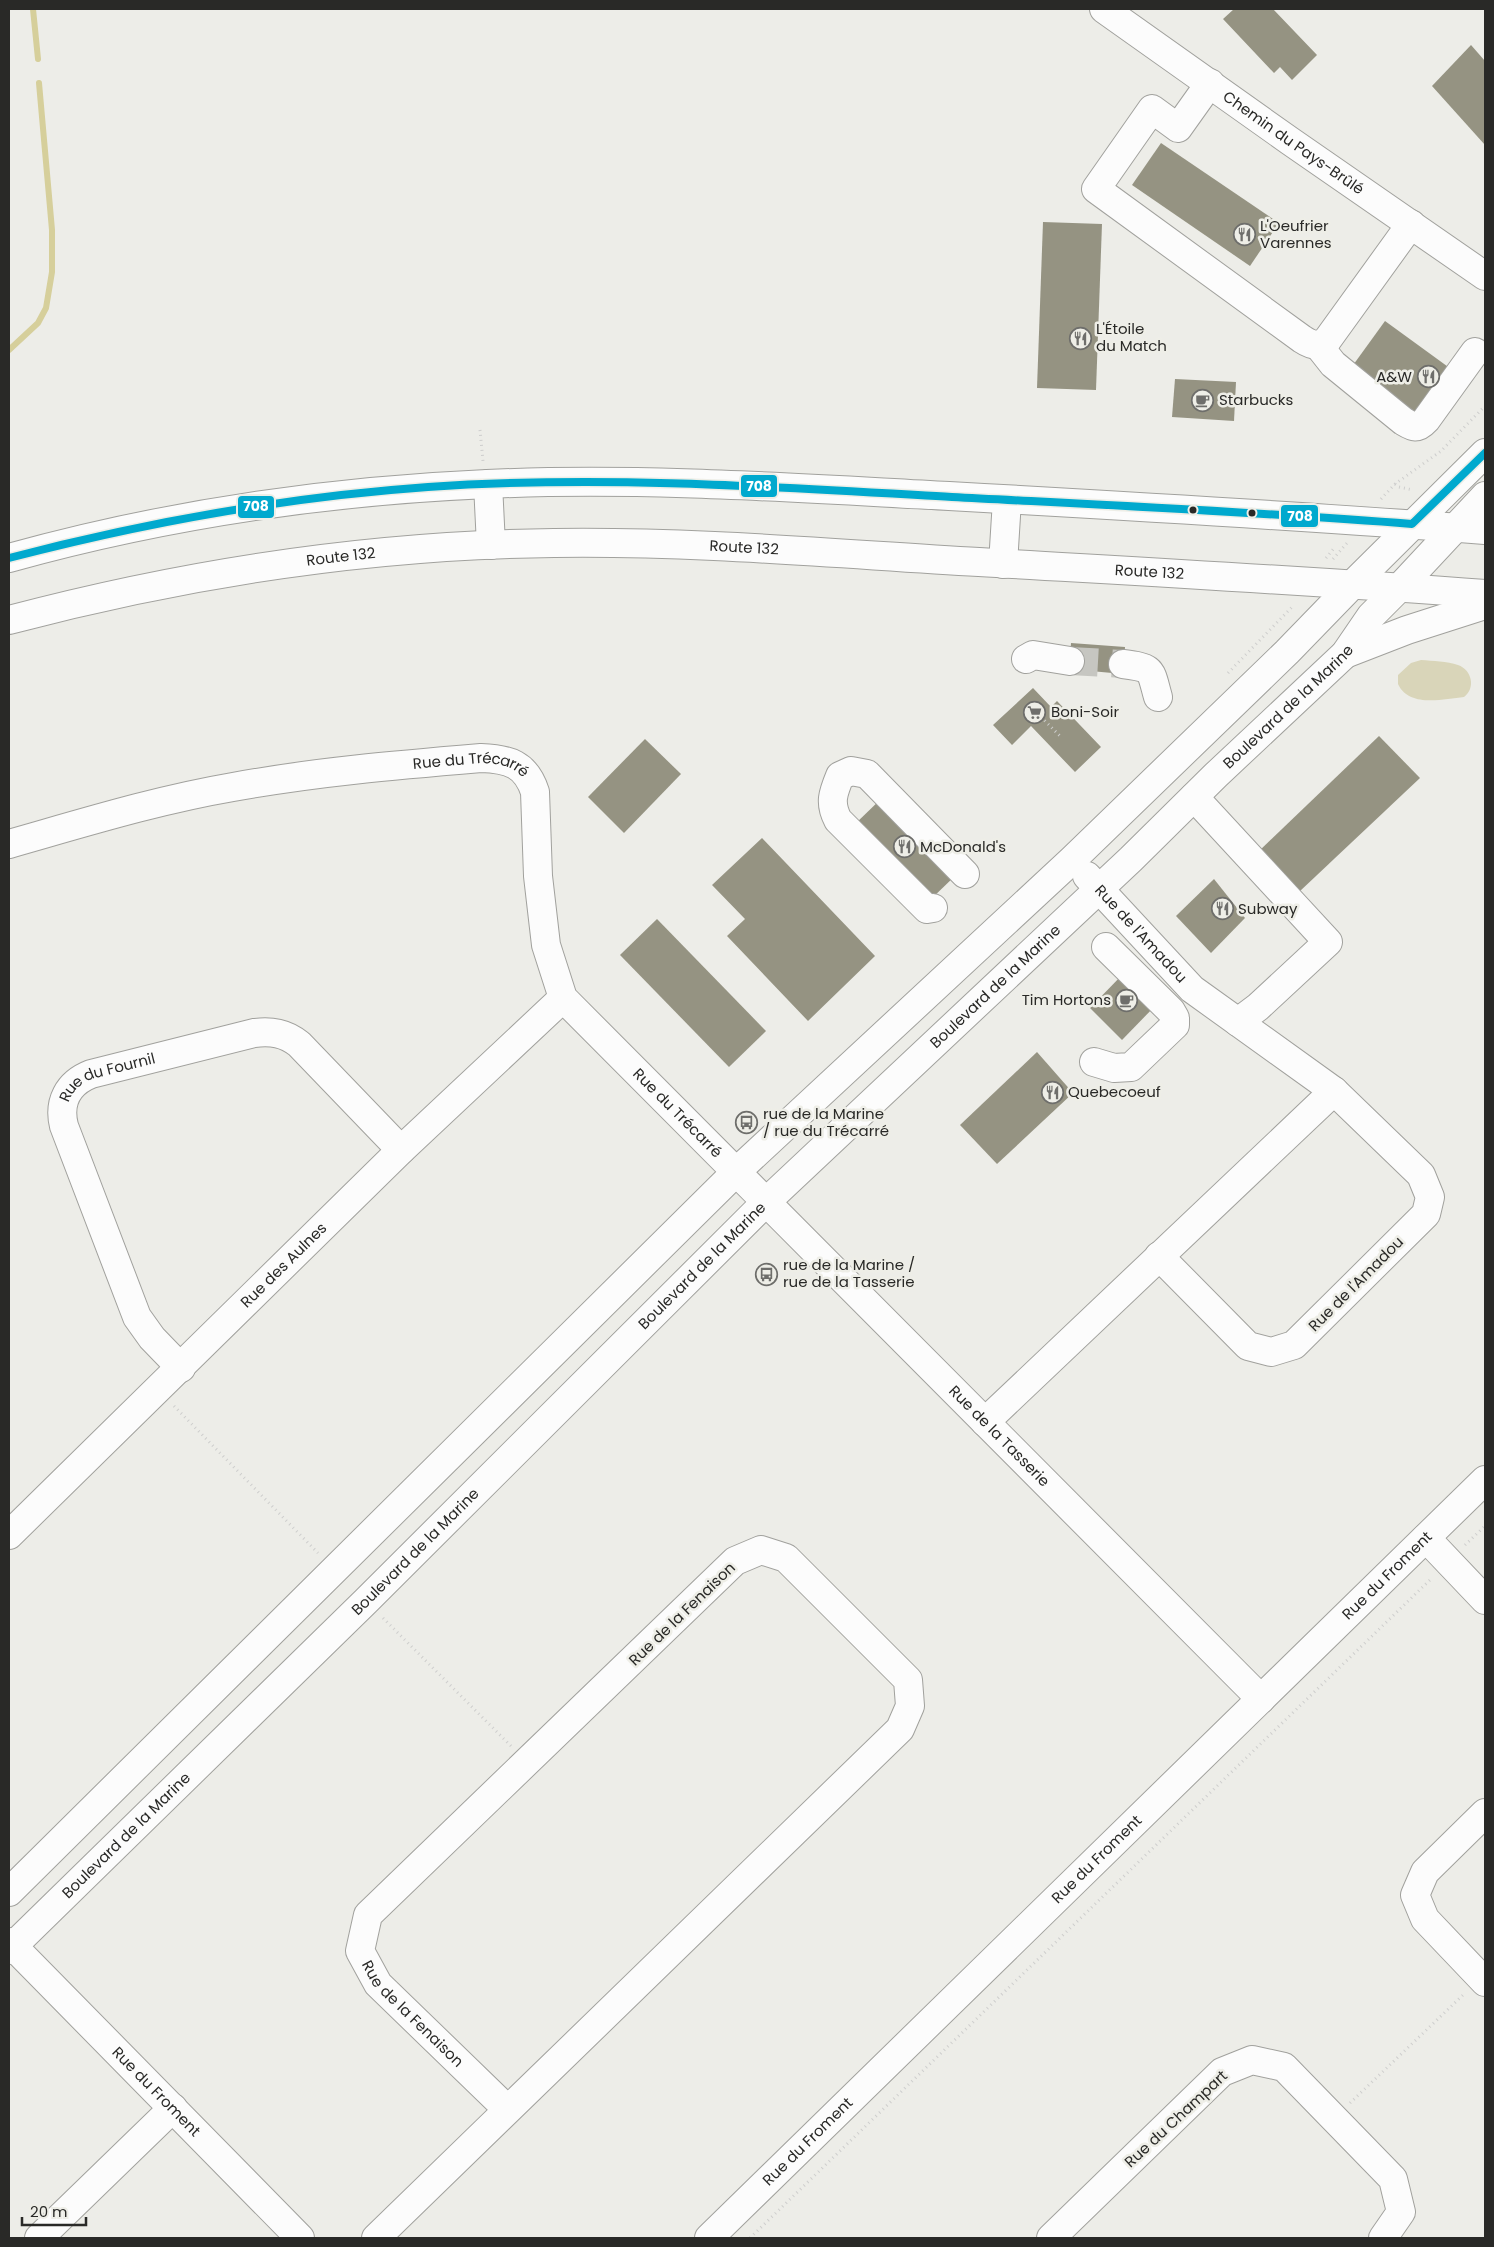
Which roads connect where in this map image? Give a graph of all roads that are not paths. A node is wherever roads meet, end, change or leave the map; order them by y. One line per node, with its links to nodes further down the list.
1 (1104, 9): 2 (main road, Chemin du Pays-Brûlé)
2 (1131, 16): 3 (main road, Chemin du Pays-Brûlé)
3 (1210, 83): 4 (main road, Chemin du Pays-Brûlé); 6 (main road)
4 (1411, 224): 5 (main road, Chemin du Pays-Brûlé); 6 (main road)
5 (1485, 276)
6 (1318, 345): 7 (main road)
7 (1475, 352)
8 (1485, 453): 12 (main road)
9 (488, 484): 11 (main road); 15 (main road); 16 (main road)
10 (1485, 496): 13 (main road, Boulevard de la Marine)
11 (1007, 500): 12 (main road); 17 (main road)
12 (1412, 524): 13 (main road); 18 (main road)
13 (1456, 527): 14 (main road); 19 (main road, Boulevard de la Marine)
14 (1485, 530)
15 (491, 544): 17 (main road, Route 132); 22 (main road, Route 132)
16 (9, 558)
17 (1003, 564): 18 (main road, Route 132)
18 (1353, 584): 19 (main road, Route 132); 30 (main road)
19 (1400, 587): 20 (main road, Route 132); 23 (main road, Boulevard de la Marine)
20 (1485, 594)
21 (1485, 605): 23 (main road)
22 (9, 620)
23 (1345, 654): 28 (main road, Boulevard de la Marine)
24 (1026, 660): 25 (main road)
25 (1070, 661)
26 (1124, 664): 27 (main road)
27 (1158, 698)
28 (1194, 798): 32 (main road, Boulevard de la Marine); 36 (main road)
29 (9, 844): 35 (main road, Rue du Trécarré)
30 (1072, 860): 32 (main road, Rue de l'Amadou); 40 (main road)
31 (965, 874): 33 (main road)
32 (1100, 888): 36 (main road, Rue de l'Amadou); 41 (main road, Boulevard de la Marine)
33 (933, 908)
34 (1106, 947): 37 (main road)
35 (563, 998): 39 (main road, Rue des Aulnes); 40 (main road, Rue du Trécarré)
36 (1238, 1022): 38 (main road, Rue de l'Amadou)
37 (1094, 1062)
38 (1334, 1091): 42 (main road); 42 (main road, Rue de l'Amadou)
39 (401, 1150): 43 (main road, Rue des Aulnes); 43 (main road, Rue du Fournil)
40 (736, 1172): 41 (main road, Rue de la Tasserie); 51 (main road)
41 (766, 1202): 44 (main road, Rue de la Tasserie); 52 (main road, Boulevard de la Marine)
42 (1159, 1256): 44 (main road)
43 (181, 1368): 46 (main road, Rue des Aulnes)
44 (985, 1422): 49 (main road, Rue de la Tasserie)
45 (1485, 1480): 47 (main road, Rue du Froment)
46 (9, 1535)
47 (1426, 1538): 48 (main road); 49 (main road, Rue du Froment)
48 (1485, 1600)
49 (1261, 1699): 59 (main road, Rue du Froment)
50 (1485, 1813): 53 (main road)
51 (9, 1892)
52 (10, 1946): 54 (main road, Rue du Froment)
53 (1483, 1980)
54 (173, 2108): 56 (main road); 57 (main road, Rue du Froment)
55 (507, 2109): 55 (main road, Rue de la Fenaison); 58 (main road, Rue de la Fenaison)
56 (39, 2238)
57 (300, 2238)
58 (376, 2238)
59 (710, 2238)
60 (1051, 2238): 61 (main road, Rue du Champart)
61 (1383, 2238)

